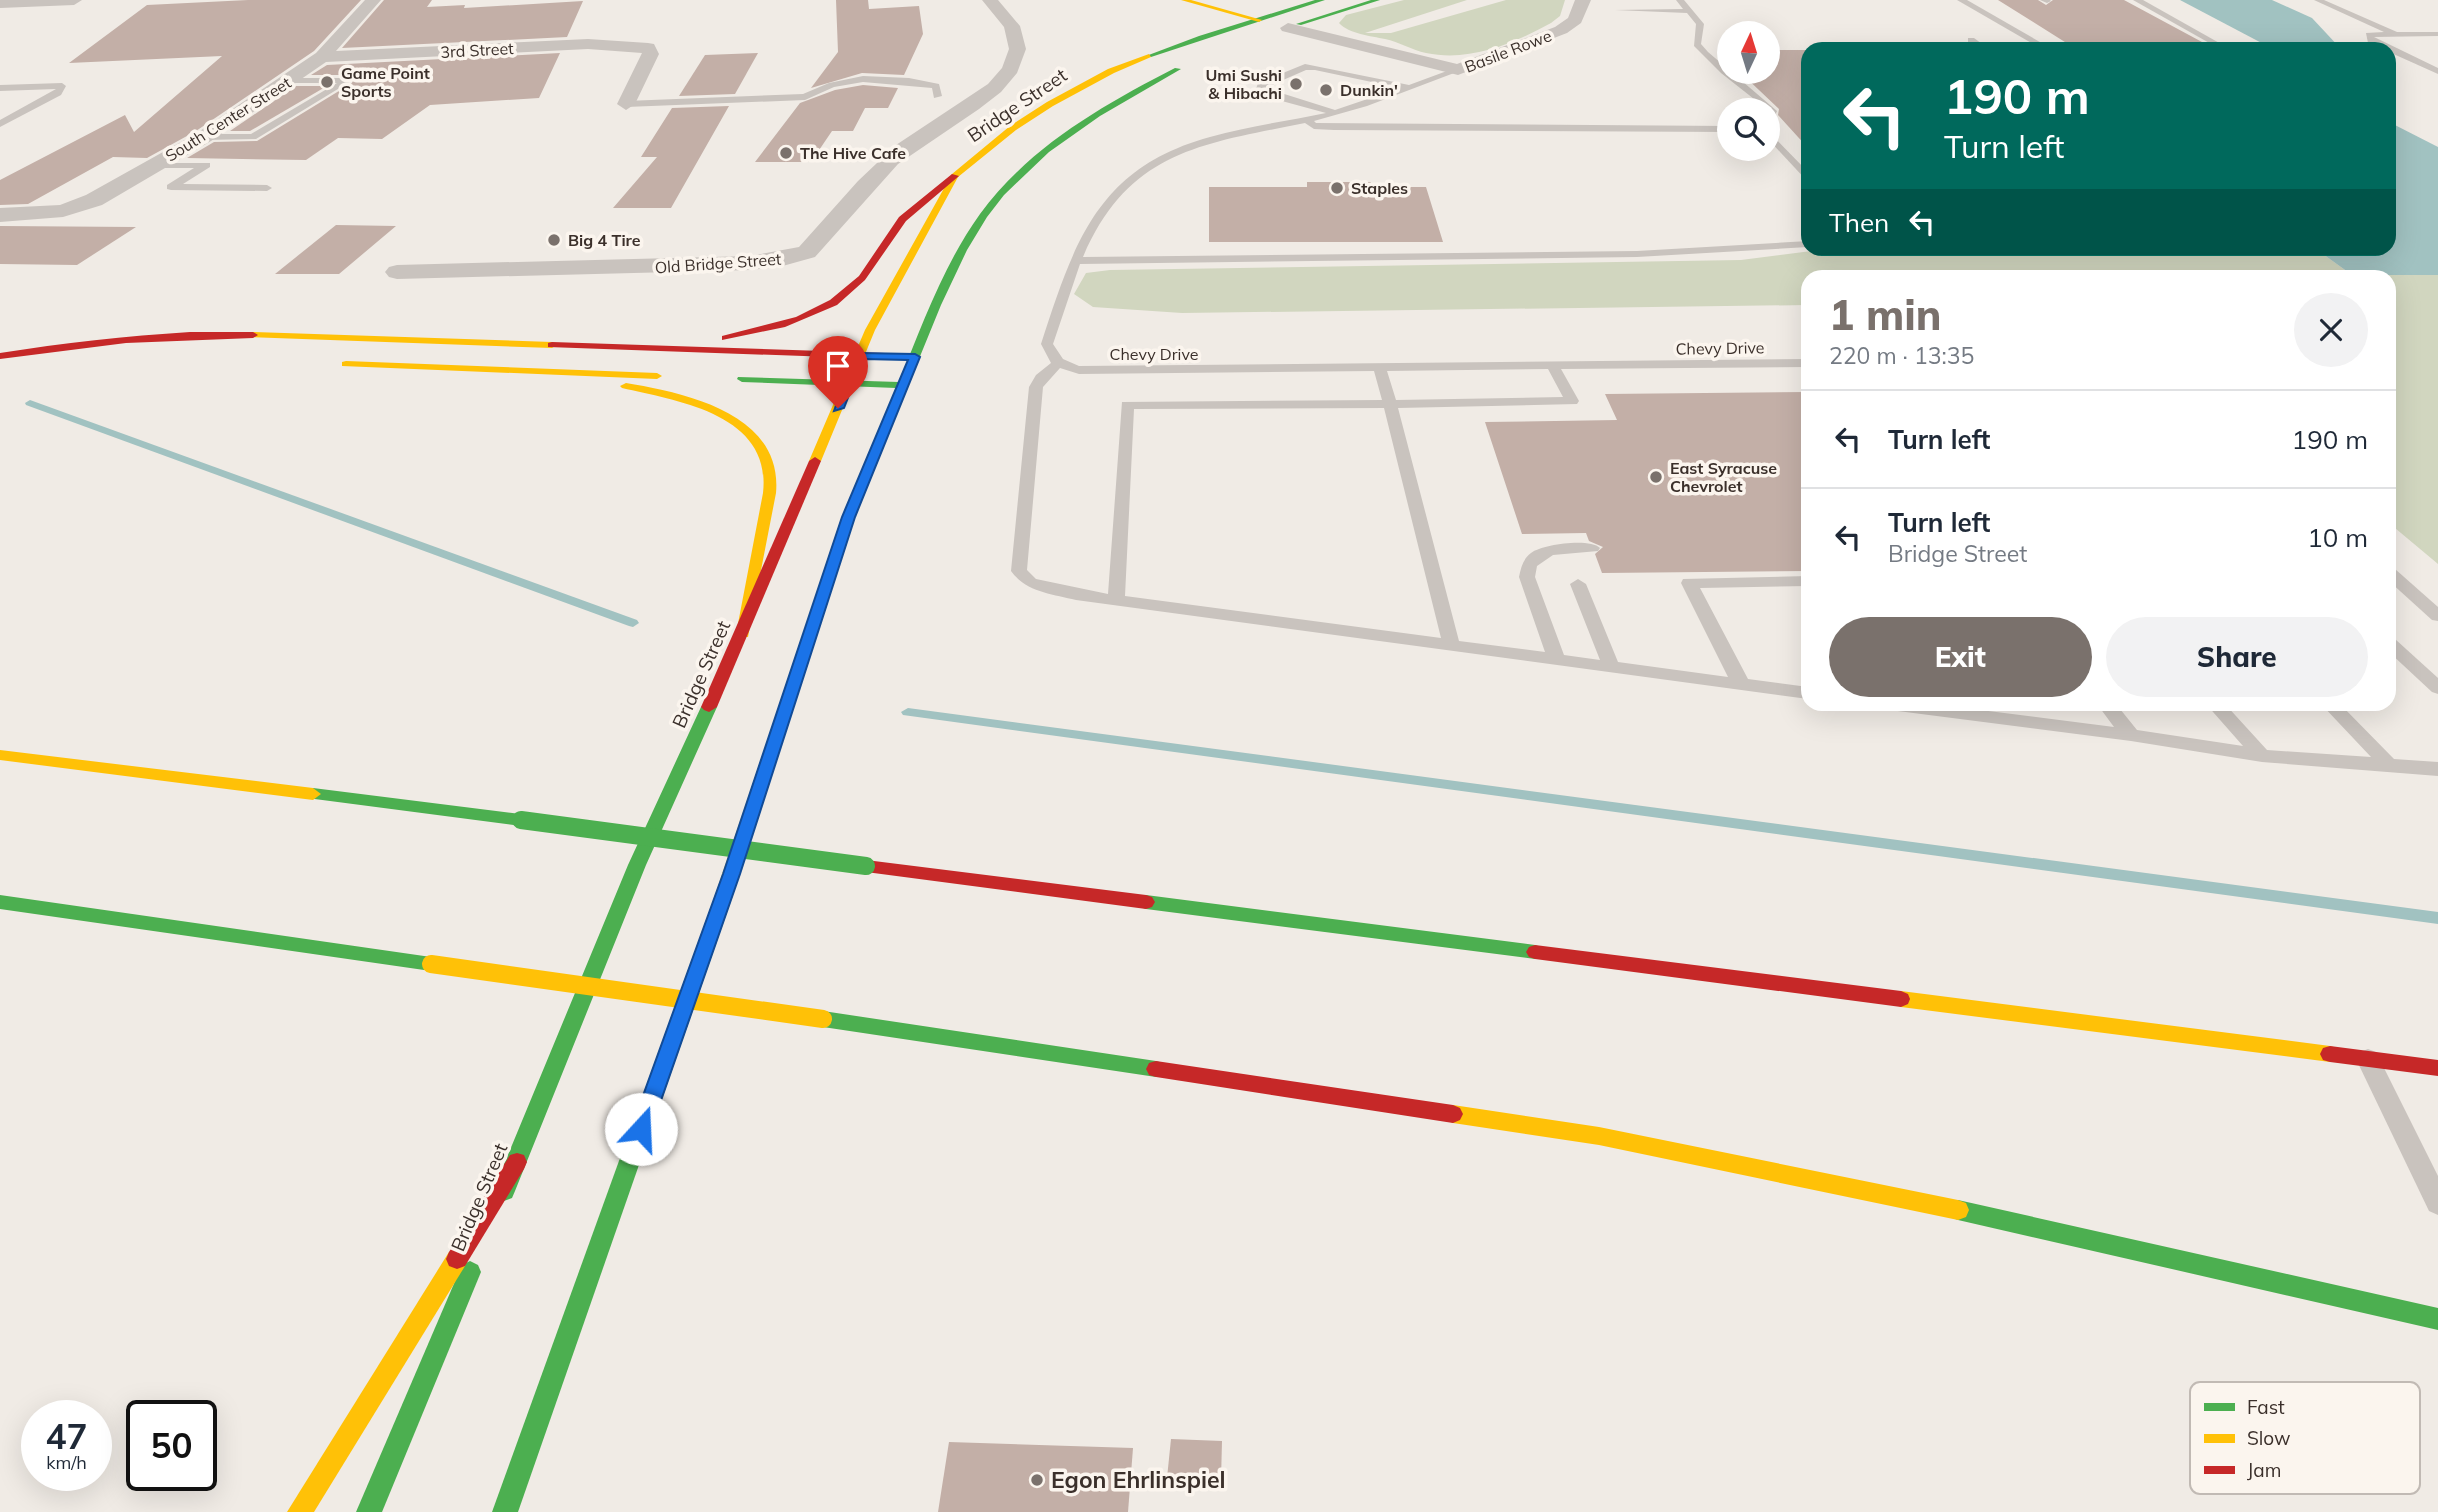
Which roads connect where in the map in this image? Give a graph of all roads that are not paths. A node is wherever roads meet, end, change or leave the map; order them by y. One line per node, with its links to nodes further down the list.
1 (74, 0): 14 (street)
2 (373, 0): 27 (street, South Center Street)
3 (990, 0): 50 (street, Old Bridge Street)
4 (1184, 0): 16 (main road)
5 (1322, 0): 16 (main road, Bridge Street)
6 (1377, 0): 17 (main road)
7 (1583, 0): 29 (street, Basile Rowe)
8 (1645, 0): 15 (lane)
9 (1673, 0): 10 (lane)
10 (1680, 0): 15 (lane)
11 (1961, 0): 23 (lane)
12 (2137, 0): 24 (lane)
13 (2318, 0): 18 (lane)
14 (1, 2)
15 (1689, 11): 35 (lane)
16 (1254, 19): 17 (main road); 45 (main road, Bridge Street)
17 (1288, 28): 20 (main road); 29 (street)
18 (2396, 34): 19 (lane); 25 (lane)
19 (2438, 34)
20 (1260, 37)
21 (1971, 40): 22 (lane)
22 (1974, 42)
23 (2036, 42)
24 (2213, 42)
25 (2373, 42)
26 (2396, 52): 30 (lane)
27 (322, 57): 31 (street, South Center Street); 36 (street, 3rd Street)
28 (1192, 62): 54 (main road)
29 (1458, 70): 33 (lane)
30 (2438, 71)
31 (290, 80): 41 (street, South Center Street); 41 (lane)
32 (0, 88): 39 (lane)
33 (1410, 88): 37 (lane); 37 (lane)
34 (937, 96): 36 (lane)
35 (1757, 98)
36 (626, 104)
37 (1336, 112): 38 (lane)
38 (1306, 119): 40 (lane); 49 (lane)
39 (0, 124)
40 (1717, 129)
41 (204, 137): 43 (street, South Center Street)
42 (1780, 147): 44 (lane)
43 (156, 165): 46 (lane); 47 (street, South Center Street)
44 (1801, 170)
45 (955, 176): 51 (main road); 53 (main road, Bridge Street)
46 (267, 188)
47 (0, 215)
48 (1801, 244): 49 (lane)
49 (1075, 261): 57 (lane)
50 (397, 272)
51 (587, 347): 52 (main road); 53 (main road)
52 (0, 356)
53 (859, 356): 54 (main road); 63 (main road, Bridge Street)
54 (915, 357): 64 (main road)
55 (330, 363): 60 (main road)
56 (1801, 363): 58 (lane, Chevy Drive)
57 (1058, 364): 59 (lane, Chevy Drive); 70 (lane)
58 (1553, 366): 59 (lane, Chevy Drive); 65 (lane)
59 (1380, 368): 65 (lane)
60 (545, 373): 61 (main road); 72 (main road)
61 (669, 377)
62 (724, 378): 63 (main road)
63 (849, 383): 64 (main road); 72 (main road, Bridge Street)
64 (903, 385): 97 (main road)
65 (1390, 404): 70 (lane); 73 (lane)
66 (1592, 548): 75 (lane)
67 (2396, 579): 71 (lane)
68 (1578, 584): 76 (lane)
69 (1801, 586): 77 (lane)
70 (1116, 601): 73 (lane)
71 (2438, 616)
72 (743, 634): 92 (main road, Bridge Street)
73 (1452, 647): 75 (lane)
74 (2396, 649): 78 (lane)
75 (1557, 661): 76 (lane)
76 (1612, 668): 77 (lane)
77 (1741, 684): 79 (lane)
78 (2438, 688)
79 (1801, 692)
80 (1995, 711): 84 (lane)
81 (2112, 711): 84 (lane)
82 (2221, 711): 86 (lane)
83 (2337, 711): 87 (lane)
84 (2131, 735): 86 (lane)
85 (0, 755): 90 (main road, bridge)
86 (2262, 756): 87 (lane)
87 (2387, 764): 88 (lane)
88 (2438, 769)
89 (0, 902): 94 (main road, bridge)
90 (2368, 1059): 91 (main road); 93 (lane)
91 (2438, 1068)
92 (517, 1162): 95 (main road); 96 (main road, Bridge Street)
93 (2438, 1203)
94 (2438, 1319)
95 (300, 1512)
96 (369, 1512)
97 (505, 1512)

